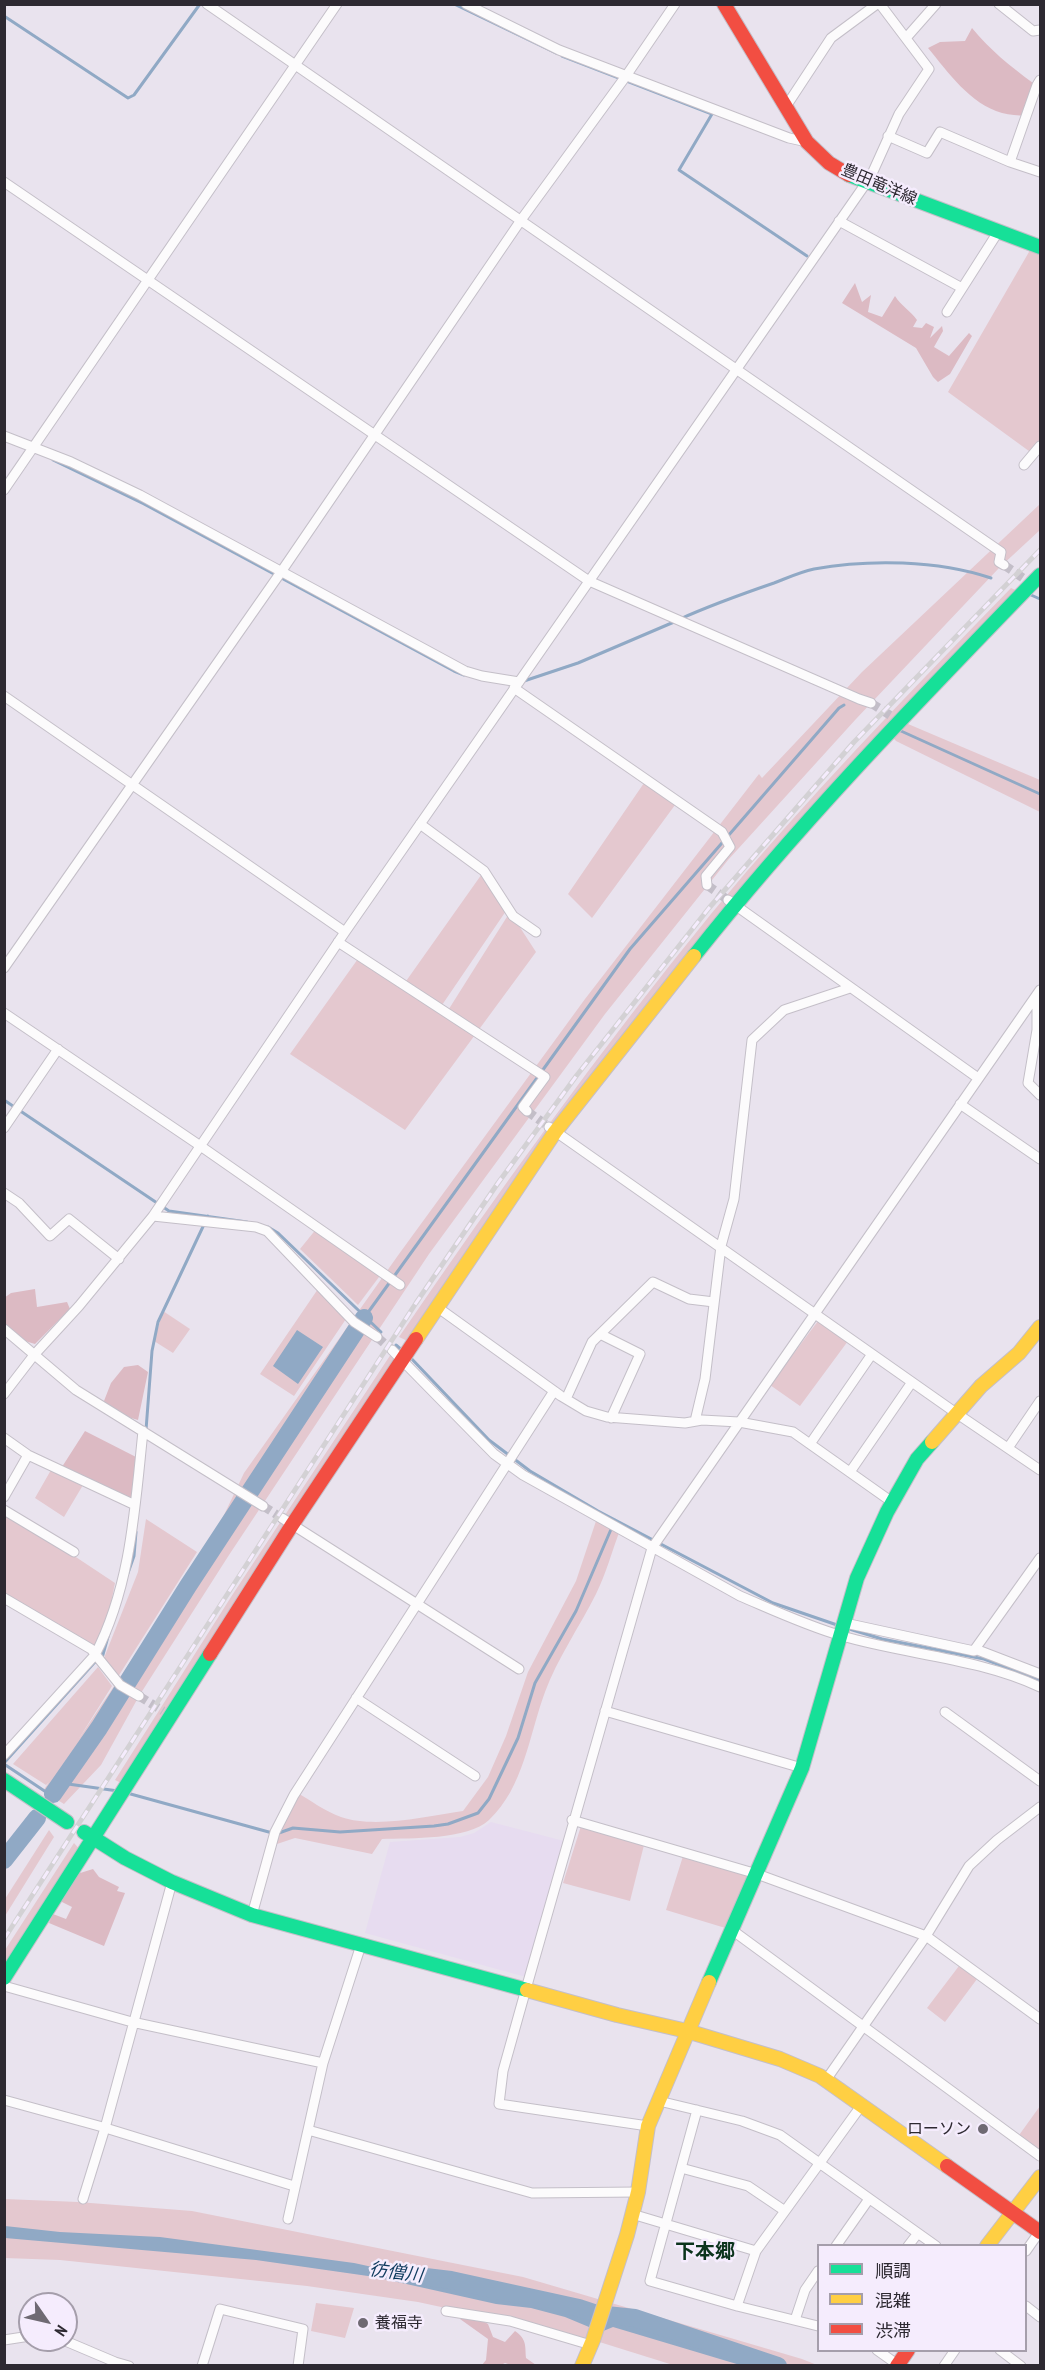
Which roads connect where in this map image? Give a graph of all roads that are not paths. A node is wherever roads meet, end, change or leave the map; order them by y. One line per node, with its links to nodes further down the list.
1 (207, 4): 12 (street)
2 (337, 4): 12 (street)
3 (466, 4): 9 (street)
4 (675, 4): 13 (street)
5 (724, 4): 15 (street, 豊田竜洋線)
6 (879, 4): 11 (street); 15 (street)
7 (936, 4): 11 (street)
8 (999, 4): 10 (street)
9 (478, 7): 13 (street)
10 (1041, 30)
11 (906, 38): 16 (street)
12 (296, 65): 22 (street); 26 (street)
13 (626, 76): 17 (street); 22 (street)
14 (1041, 80): 18 (street)
15 (785, 108): 17 (street, 豊田竜洋線)
16 (888, 136): 18 (street); 21 (street)
17 (807, 141): 21 (street, 豊田竜洋線)
18 (1010, 162): 19 (street)
19 (1041, 172)
20 (4, 182): 26 (street)
21 (866, 183): 23 (street); 24 (street, 豊田竜洋線)
22 (520, 220): 29 (street); 30 (street)
23 (839, 221): 27 (street); 29 (street)
24 (998, 232): 25 (street, 豊田竜洋線); 27 (street)
25 (1041, 247)
26 (150, 281): 30 (street); 32 (street)
27 (962, 288): 28 (street)
28 (947, 312)
29 (736, 369): 36 (street); 39 (street)
30 (374, 434): 37 (street); 39 (street)
31 (4, 436): 32 (street)
32 (35, 446): 35 (street); 37 (street)
33 (1041, 446): 34 (street)
34 (1024, 465)
35 (4, 490)
36 (1004, 565)
37 (280, 572): 40 (street); 43 (street)
38 (1032, 579): 46 (street)
39 (589, 581): 40 (street); 42 (street)
40 (517, 685): 44 (street); 45 (street)
41 (4, 696): 43 (street)
42 (871, 702)
43 (133, 786): 47 (street); 50 (street)
44 (420, 824): 47 (street); 48 (street)
45 (707, 885)
46 (732, 904): 51 (street); 60 (street)
47 (345, 932): 49 (street)
48 (536, 932)
49 (338, 942): 58 (street); 61 (street)
50 (4, 968)
51 (850, 988): 55 (street); 65 (street)
52 (1039, 992): 55 (street); 56 (street)
53 (4, 1013): 54 (street)
54 (58, 1049): 59 (street); 61 (street)
55 (978, 1078): 57 (street)
56 (1041, 1095)
57 (960, 1104): 62 (street); 70 (street)
58 (527, 1111)
59 (4, 1128)
60 (552, 1129): 65 (street); 69 (street)
61 (199, 1144): 64 (street); 67 (street)
62 (1041, 1159)
63 (4, 1193): 66 (street)
64 (153, 1216): 66 (street); 74 (street)
65 (721, 1246): 68 (street); 70 (street)
66 (119, 1259): 76 (street)
67 (400, 1285)
68 (714, 1302): 73 (street); 85 (street)
69 (437, 1307): 77 (street); 79 (street)
70 (815, 1313): 75 (street); 86 (street)
71 (1041, 1327): 83 (street)
72 (4, 1329): 76 (street)
73 (600, 1334): 81 (street); 84 (street)
74 (377, 1337)
75 (872, 1354): 78 (street); 89 (street)
76 (34, 1355): 80 (street); 87 (street)
77 (397, 1355): 92 (street); 100 (street)
78 (912, 1382): 83 (street); 94 (street)
79 (555, 1391): 81 (street); 92 (street)
80 (4, 1394)
81 (566, 1399): 84 (street)
82 (1041, 1401): 90 (street)
83 (956, 1413): 90 (street); 96 (street)
84 (611, 1418): 85 (street)
85 (695, 1421): 86 (street)
86 (739, 1422): 89 (street); 101 (street)
87 (143, 1431): 97 (street); 98 (street)
88 (4, 1438): 91 (street)
89 (810, 1444): 94 (street)
90 (1008, 1448): 93 (street)
91 (28, 1455): 95 (street); 97 (street)
92 (507, 1464): 101 (street); 105 (street)
93 (1041, 1470)
94 (849, 1472): 96 (street)
95 (4, 1497)
96 (892, 1502): 106 (street)
97 (135, 1505): 108 (street)
98 (263, 1506)
99 (4, 1509): 102 (street)
100 (287, 1522): 105 (street); 124 (street)
101 (652, 1548): 106 (street); 114 (street)
102 (74, 1552)
103 (1041, 1558): 107 (street)
104 (4, 1598): 108 (street)
105 (415, 1604): 109 (street); 113 (street)
106 (843, 1629): 107 (street); 111 (street); 117 (street)
107 (975, 1649): 110 (street)
108 (95, 1655): 112 (street); 116 (street)
109 (519, 1669)
110 (1041, 1674)
111 (1041, 1687)
112 (139, 1696)
113 (356, 1698): 118 (street); 127 (street)
114 (605, 1711): 117 (street); 122 (street)
115 (945, 1712): 120 (street)
116 (4, 1755)
117 (802, 1768): 125 (street)
118 (475, 1776)
119 (4, 1780): 123 (street)
120 (1041, 1781)
121 (1041, 1807): 129 (street)
122 (572, 1820): 125 (street); 133 (street)
123 (67, 1822)
124 (89, 1835): 126 (street); 131 (street)
125 (757, 1874): 128 (street); 129 (street)
126 (172, 1882): 127 (street); 135 (street)
127 (252, 1915): 130 (street)
128 (732, 1930): 136 (street); 137 (street)
129 (926, 1936): 134 (street); 136 (street)
130 (361, 1945): 133 (street); 138 (street)
131 (4, 1978)
132 (4, 1986): 135 (street)
133 (525, 1989): 137 (street); 144 (street)
134 (1041, 2019)
135 (132, 2022): 138 (street); 145 (street)
136 (863, 2027): 139 (street); 147 (street)
137 (687, 2031): 139 (street); 141 (street)
138 (323, 2062): 146 (street)
139 (826, 2080): 142 (street)
140 (4, 2100): 145 (street)
141 (659, 2101): 143 (street); 144 (street)
142 (861, 2106): 148 (street); 156 (street)
143 (697, 2110): 148 (street); 149 (street)
144 (648, 2126): 152 (street)
145 (105, 2128): 151 (street); 153 (street)
146 (308, 2130): 151 (street); 152 (street)
147 (1041, 2156)
148 (819, 2164): 154 (street); 155 (street)
149 (681, 2168): 155 (street); 159 (street)
150 (1041, 2177): 156 (street)
151 (294, 2186): 158 (street)
152 (638, 2192): 157 (street)
153 (83, 2199)
154 (869, 2199): 161 (street); 162 (street)
155 (785, 2211): 167 (street)
156 (1013, 2212): 160 (street); 165 (street)
157 (632, 2214): 159 (street); 175 (street)
158 (288, 2219)
159 (666, 2223): 167 (street); 169 (street)
160 (1040, 2231): 166 (street)
161 (918, 2233): 163 (street); 164 (street)
162 (837, 2244)
163 (910, 2244)
164 (933, 2244)
165 (989, 2244)
166 (1027, 2250)
167 (756, 2251): 169 (street)
168 (817, 2274): 173 (street)
169 (737, 2306): 173 (street)
170 (1027, 2307): 172 (street)
171 (446, 2311): 175 (street)
172 (1041, 2317)
173 (795, 2320): 174 (street)
174 (817, 2326)
175 (592, 2342): 186 (street)
176 (78, 2347): 181 (street)
177 (880, 2352): 182 (street)
178 (907, 2352): 182 (street)
179 (954, 2352): 187 (street)
180 (1003, 2352): 188 (street)
181 (114, 2364): 183 (street)
182 (897, 2365)
183 (129, 2366)
184 (202, 2366): 185 (street)
185 (298, 2366)
186 (582, 2366)
187 (944, 2366)
188 (1021, 2366)

